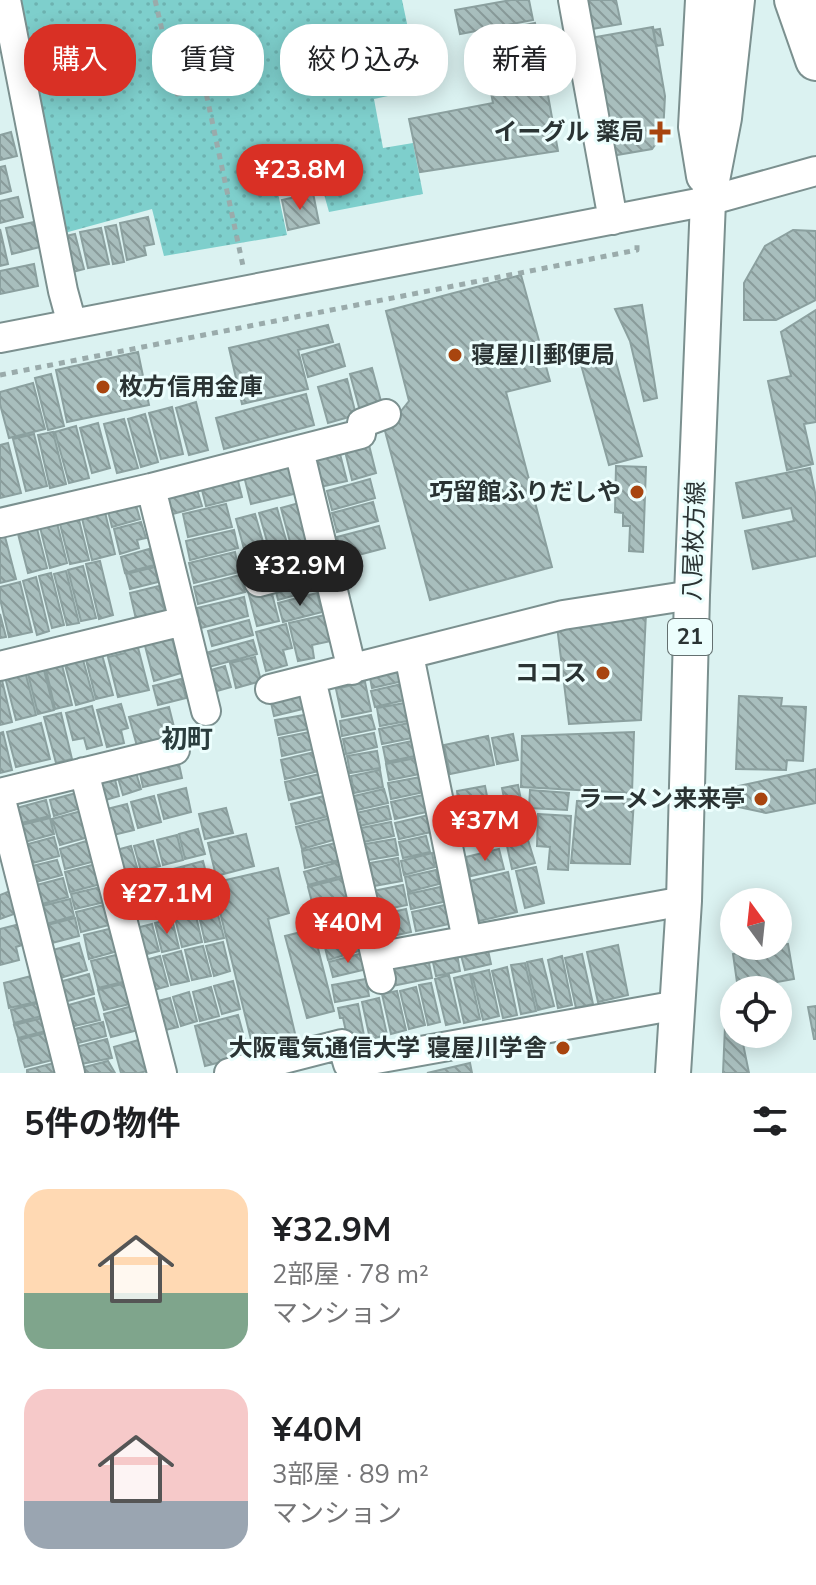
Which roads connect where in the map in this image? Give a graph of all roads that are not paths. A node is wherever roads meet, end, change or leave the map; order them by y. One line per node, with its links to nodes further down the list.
1 (6, 0): 10 (street)
2 (573, 0): 9 (street)
3 (703, 0): 8 (main road, 八尾枚方線 / 21)
4 (737, 0): 8 (main road, 八尾枚方線 / 21)
5 (795, 0): 6 (highway)
6 (816, 60)
7 (816, 171): 8 (street)
8 (708, 201): 9 (street); 18 (main road, 八尾枚方線 / 21)
9 (625, 217): 10 (street)
10 (72, 324): 11 (street)
11 (0, 338)
12 (386, 414): 13 (street)
13 (299, 450): 14 (street); 16 (street)
14 (151, 488): 15 (street); 19 (street)
15 (0, 523)
16 (327, 564): 17 (street); 22 (street)
17 (259, 582)
18 (692, 595): 20 (street); 30 (main road, 八尾枚方線 / 21)
19 (184, 621): 21 (street); 25 (street)
20 (409, 655): 22 (street); 31 (street)
21 (0, 666)
22 (352, 670): 23 (street)
23 (311, 679): 24 (street); 31 (street)
24 (270, 689)
25 (206, 711)
26 (175, 750): 27 (street)
27 (84, 772): 28 (street); 34 (street)
28 (0, 794): 29 (street)
29 (10, 876): 33 (street)
30 (684, 901): 31 (street); 32 (main road, 八尾枚方線 / 21)
31 (467, 940)
32 (678, 1005): 35 (street); 36 (main road, 八尾枚方線 / 21)
33 (70, 1073)
34 (162, 1073)
35 (229, 1073)
36 (673, 1073)

